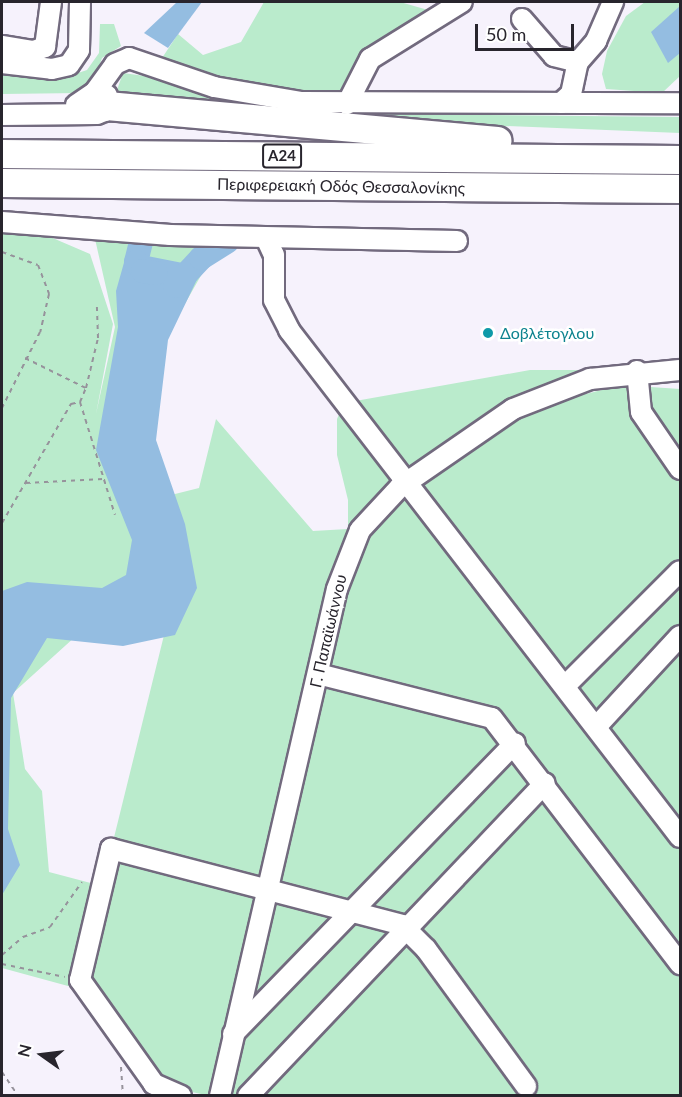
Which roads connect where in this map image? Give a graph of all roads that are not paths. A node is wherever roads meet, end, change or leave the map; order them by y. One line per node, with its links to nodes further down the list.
1 (51, 2): 6 (street)
2 (80, 2): 8 (street)
3 (462, 2): 13 (street)
4 (616, 3): 7 (street)
5 (522, 18): 7 (street)
6 (2, 46)
7 (578, 62): 10 (street); 11 (street)
8 (2, 63)
9 (106, 76): 13 (street); 15 (street); 16 (street)
10 (561, 103): 11 (street); 13 (street)
11 (610, 103): 14 (street)
12 (2, 104): 15 (street)
13 (347, 104)
14 (681, 104)
15 (76, 105): 16 (street)
16 (107, 106): 17 (street); 19 (highway)
17 (2, 115)
18 (2, 154): 19 (highway, Περιφερειακή Οδός Θεσσαλονίκης / Α24)
19 (562, 159): 20 (highway, Περιφερειακή Οδός Θεσσαλονίκης / Α24)
20 (681, 160)
21 (2, 183): 22 (highway, Περιφερειακή Οδός Θεσσαλονίκης / Α24)
22 (681, 189)
23 (2, 222): 24 (street)
24 (266, 238): 25 (street); 29 (street)
25 (457, 241)
26 (637, 370): 27 (street, Γ. Παπαϊωάννου); 28 (street); 29 (street, Γ. Παπαϊωάννου)
27 (681, 370)
28 (681, 470)
29 (409, 480): 32 (street, Γ. Παπαϊωάννου); 33 (street)
30 (681, 571): 33 (street)
31 (681, 636): 34 (street)
32 (318, 674): 35 (street); 38 (street, Γ. Παπαϊωάννου)
33 (566, 685): 34 (street)
34 (596, 727): 37 (street)
35 (515, 743): 36 (street); 39 (street)
36 (545, 783): 40 (street); 41 (street)
37 (681, 837)
38 (266, 888): 39 (street); 42 (street, Γ. Παπαϊωάννου); 44 (street)
39 (355, 912): 40 (street); 42 (street)
40 (408, 929): 43 (street); 46 (street)
41 (681, 963)
42 (234, 1034): 45 (street, Γ. Παπαϊωάννου)
43 (526, 1086)
44 (181, 1095)
45 (220, 1095)
46 (248, 1095)

